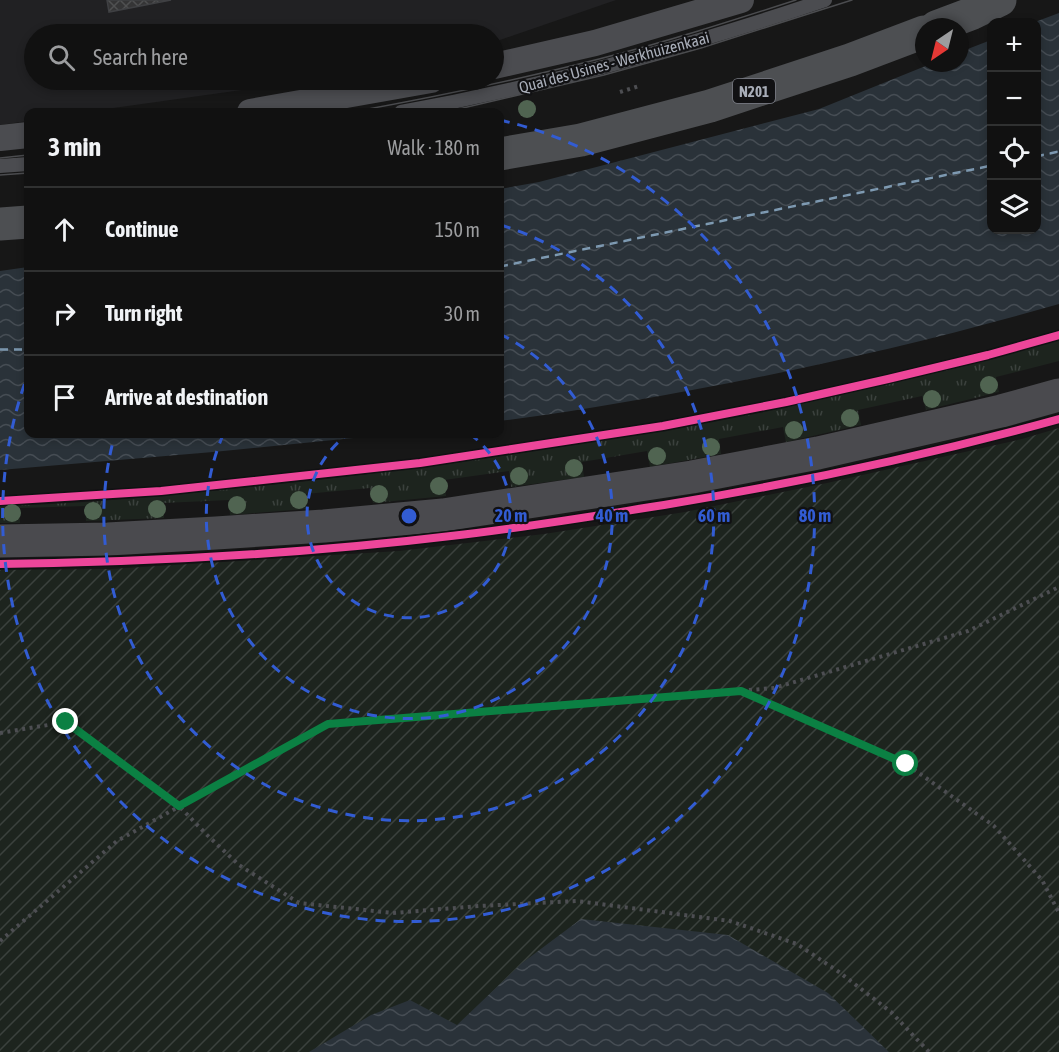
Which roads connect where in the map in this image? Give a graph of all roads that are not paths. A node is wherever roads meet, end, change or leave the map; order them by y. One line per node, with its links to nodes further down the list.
1 (741, 0): 6 (street, Quai des Usines - Werkhuizenkaai)
2 (825, 0): 9 (lane, Quai des Usines - Werkhuizenkaai)
3 (980, 4): 4 (main road)
4 (953, 18)
5 (915, 35): 12 (main road, N201)
6 (504, 64)
7 (374, 90): 8 (street)
8 (273, 108)
9 (422, 108)
10 (24, 135): 11 (street)
11 (0, 138)
12 (504, 153)
13 (24, 164): 14 (lane)
14 (0, 166)
15 (24, 222): 16 (main road)
16 (0, 224)
17 (1059, 395): 18 (main road)
18 (0, 541)

